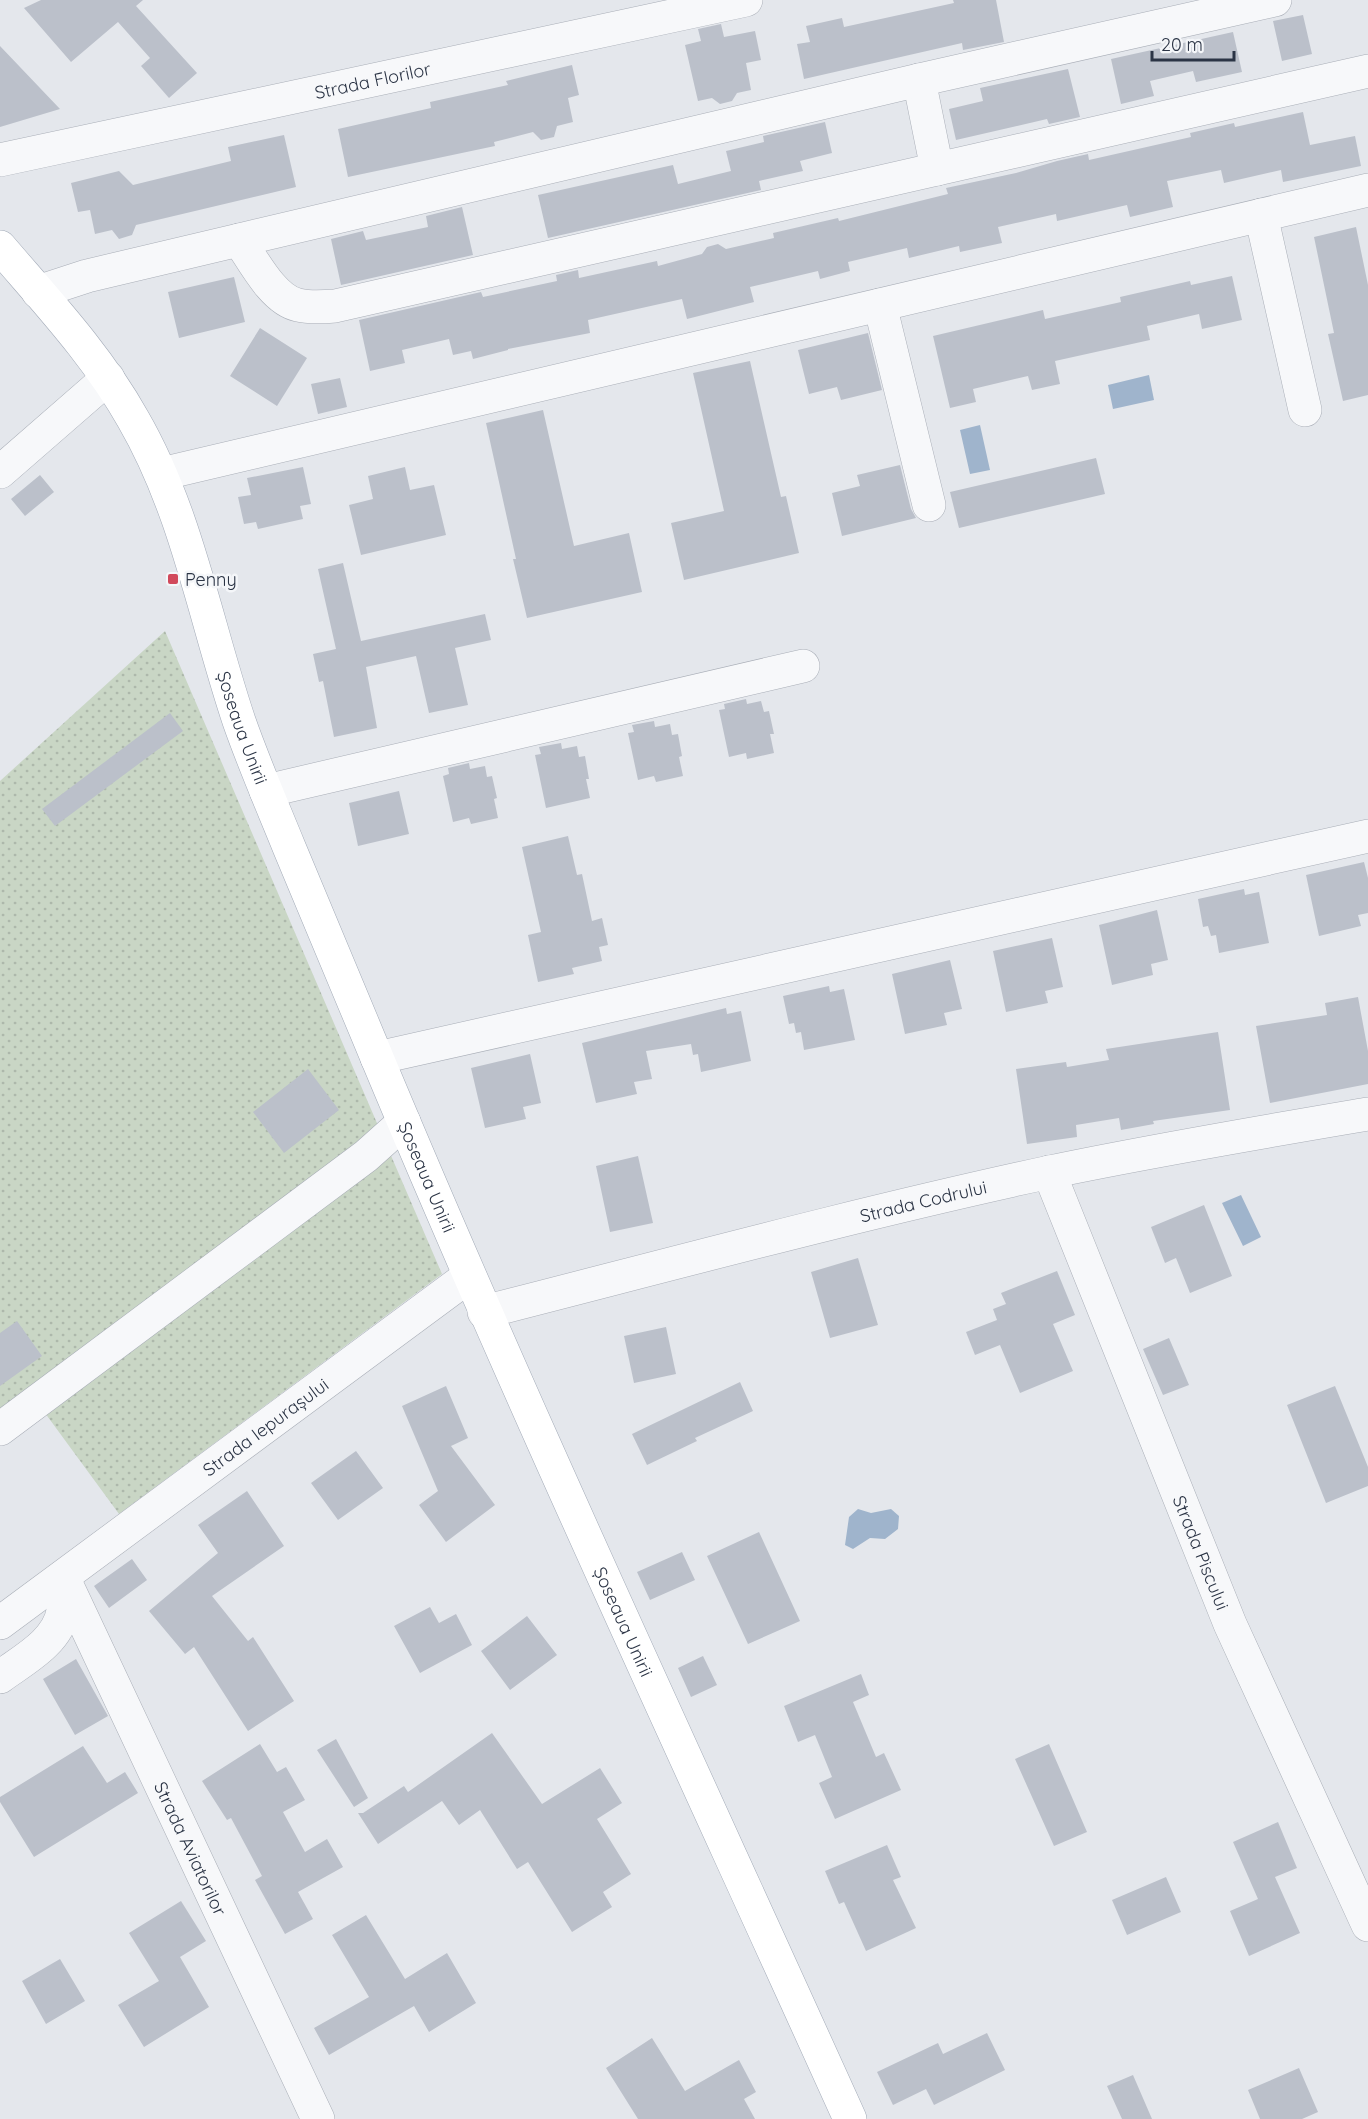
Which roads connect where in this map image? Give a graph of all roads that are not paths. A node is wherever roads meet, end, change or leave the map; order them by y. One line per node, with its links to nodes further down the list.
1 (746, 0): 5 (street, Strada Florilor)
2 (1275, 0): 4 (street)
3 (1368, 71): 6 (street)
4 (919, 80): 6 (street); 9 (street)
5 (0, 160)
6 (937, 169): 9 (street)
7 (1368, 190): 8 (street)
8 (1262, 215): 12 (street); 14 (street)
9 (239, 240): 11 (street)
10 (0, 246): 11 (main road, Șoseaua Unirii)
11 (38, 292): 13 (main road, Șoseaua Unirii)
12 (879, 304): 16 (street); 17 (street)
13 (108, 378): 15 (street); 16 (main road, Șoseaua Unirii)
14 (1305, 410)
15 (0, 472)
16 (161, 474): 19 (main road, Șoseaua Unirii)
17 (929, 505)
18 (802, 666): 19 (street)
19 (266, 790): 21 (main road, Șoseaua Unirii)
20 (1368, 836): 21 (street)
21 (377, 1058): 23 (main road, Șoseaua Unirii)
22 (1368, 1114): 24 (street, Strada Codrului)
23 (404, 1122): 25 (main road, Șoseaua Unirii); 27 (street)
24 (1049, 1172): 26 (street, Strada Codrului); 31 (street, Strada Piscului)
25 (469, 1276): 26 (main road, Șoseaua Unirii); 28 (street, Strada Iepurașului)
26 (484, 1312): 33 (main road, Șoseaua Unirii)
27 (0, 1429)
28 (63, 1577): 29 (street, Strada Iepurașului); 30 (street); 32 (street, Strada Aviatorilor)
29 (0, 1623)
30 (0, 1677)
31 (1368, 1925)
32 (318, 2119)
33 (850, 2119)

